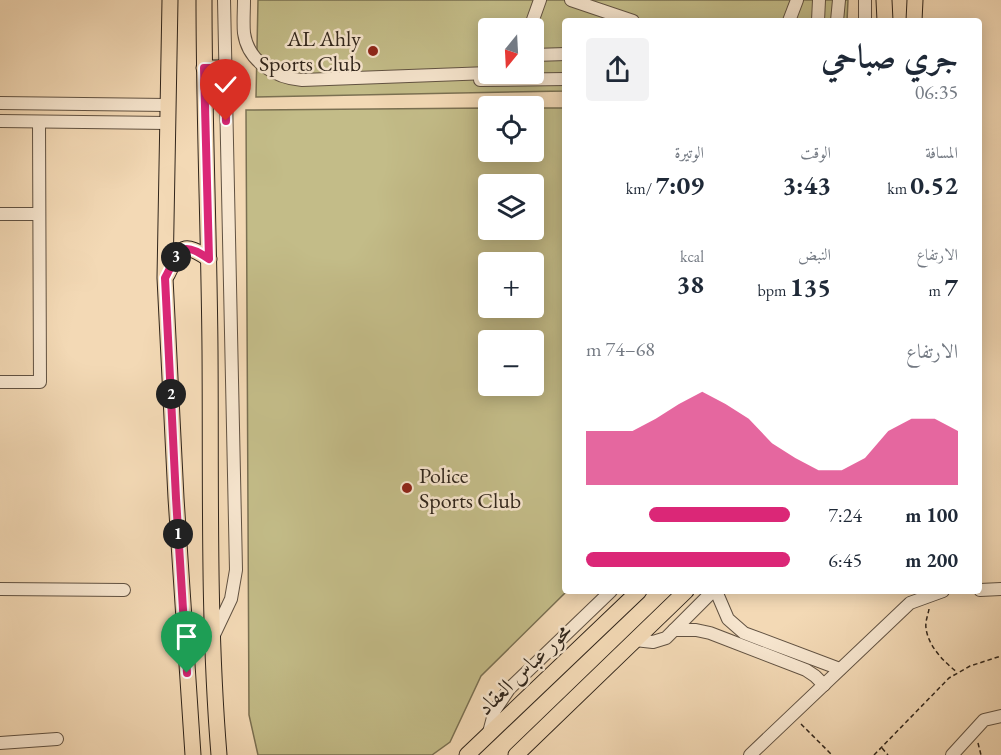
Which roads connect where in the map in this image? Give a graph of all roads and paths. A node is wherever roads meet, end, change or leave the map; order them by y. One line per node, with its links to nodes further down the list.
1 (170, 0): 33 (main road)
2 (204, 0): 25 (main road)
3 (224, 0): 26 (street)
4 (244, 0): 30 (street)
5 (540, 0): 14 (street)
6 (572, 0): 15 (street)
7 (797, 0): 16 (street)
8 (819, 0): 17 (street)
9 (839, 0): 18 (street)
10 (845, 0): 19 (street)
11 (865, 0): 20 (street)
12 (884, 0): 21 (main road)
13 (915, 0): 22 (main road)
14 (534, 18)
15 (624, 18)
16 (790, 18)
17 (818, 18)
18 (837, 18)
19 (843, 18)
20 (865, 18)
21 (885, 18)
22 (914, 18)
23 (562, 54): 24 (street)
24 (544, 55)
25 (204, 68): 26 (main road); 39 (main road)
26 (225, 68): 54 (street)
27 (562, 72): 29 (street)
28 (478, 73): 30 (street)
29 (544, 73)
30 (428, 77): 31 (street)
31 (562, 79)
32 (0, 103): 33 (street)
33 (167, 105): 36 (main road)
34 (0, 121): 35 (street)
35 (39, 122): 36 (street); 38 (street)
36 (167, 123): 40 (main road)
37 (0, 214): 38 (street)
38 (39, 214): 41 (street)
39 (209, 259): 40 (main road); 54 (main road)
40 (165, 278): 69 (main road)
41 (0, 382)
42 (0, 589): 44 (street)
43 (1001, 589): 45 (street)
44 (124, 590)
45 (982, 590)
46 (608, 594): 64 (street)
47 (636, 594): 64 (main road, محور عباس العقاد)
48 (683, 594): 55 (main road)
49 (711, 594): 53 (street)
50 (716, 594): 56 (street)
51 (933, 594): 59 (street)
52 (937, 594): 60 (path)
53 (674, 630): 55 (street); 56 (street)
54 (212, 638): 68 (main road)
55 (635, 640): 71 (main road)
56 (755, 644): 58 (street)
57 (1001, 656): 60 (path)
58 (798, 661): 59 (street); 61 (street)
59 (840, 669): 61 (street)
60 (957, 672): 67 (path)
61 (824, 685): 62 (street)
62 (792, 715): 72 (street); 73 (path)
63 (1001, 716): 76 (street)
64 (488, 736): 70 (main road, محور عباس العقاد)
65 (57, 739): 66 (street)
66 (0, 743)
67 (881, 748): 74 (path); 75 (path)
68 (220, 752)
69 (193, 755)
70 (467, 755)
71 (516, 755)
72 (750, 755)
73 (832, 755)
74 (874, 755)
75 (888, 755)
76 (952, 755)

